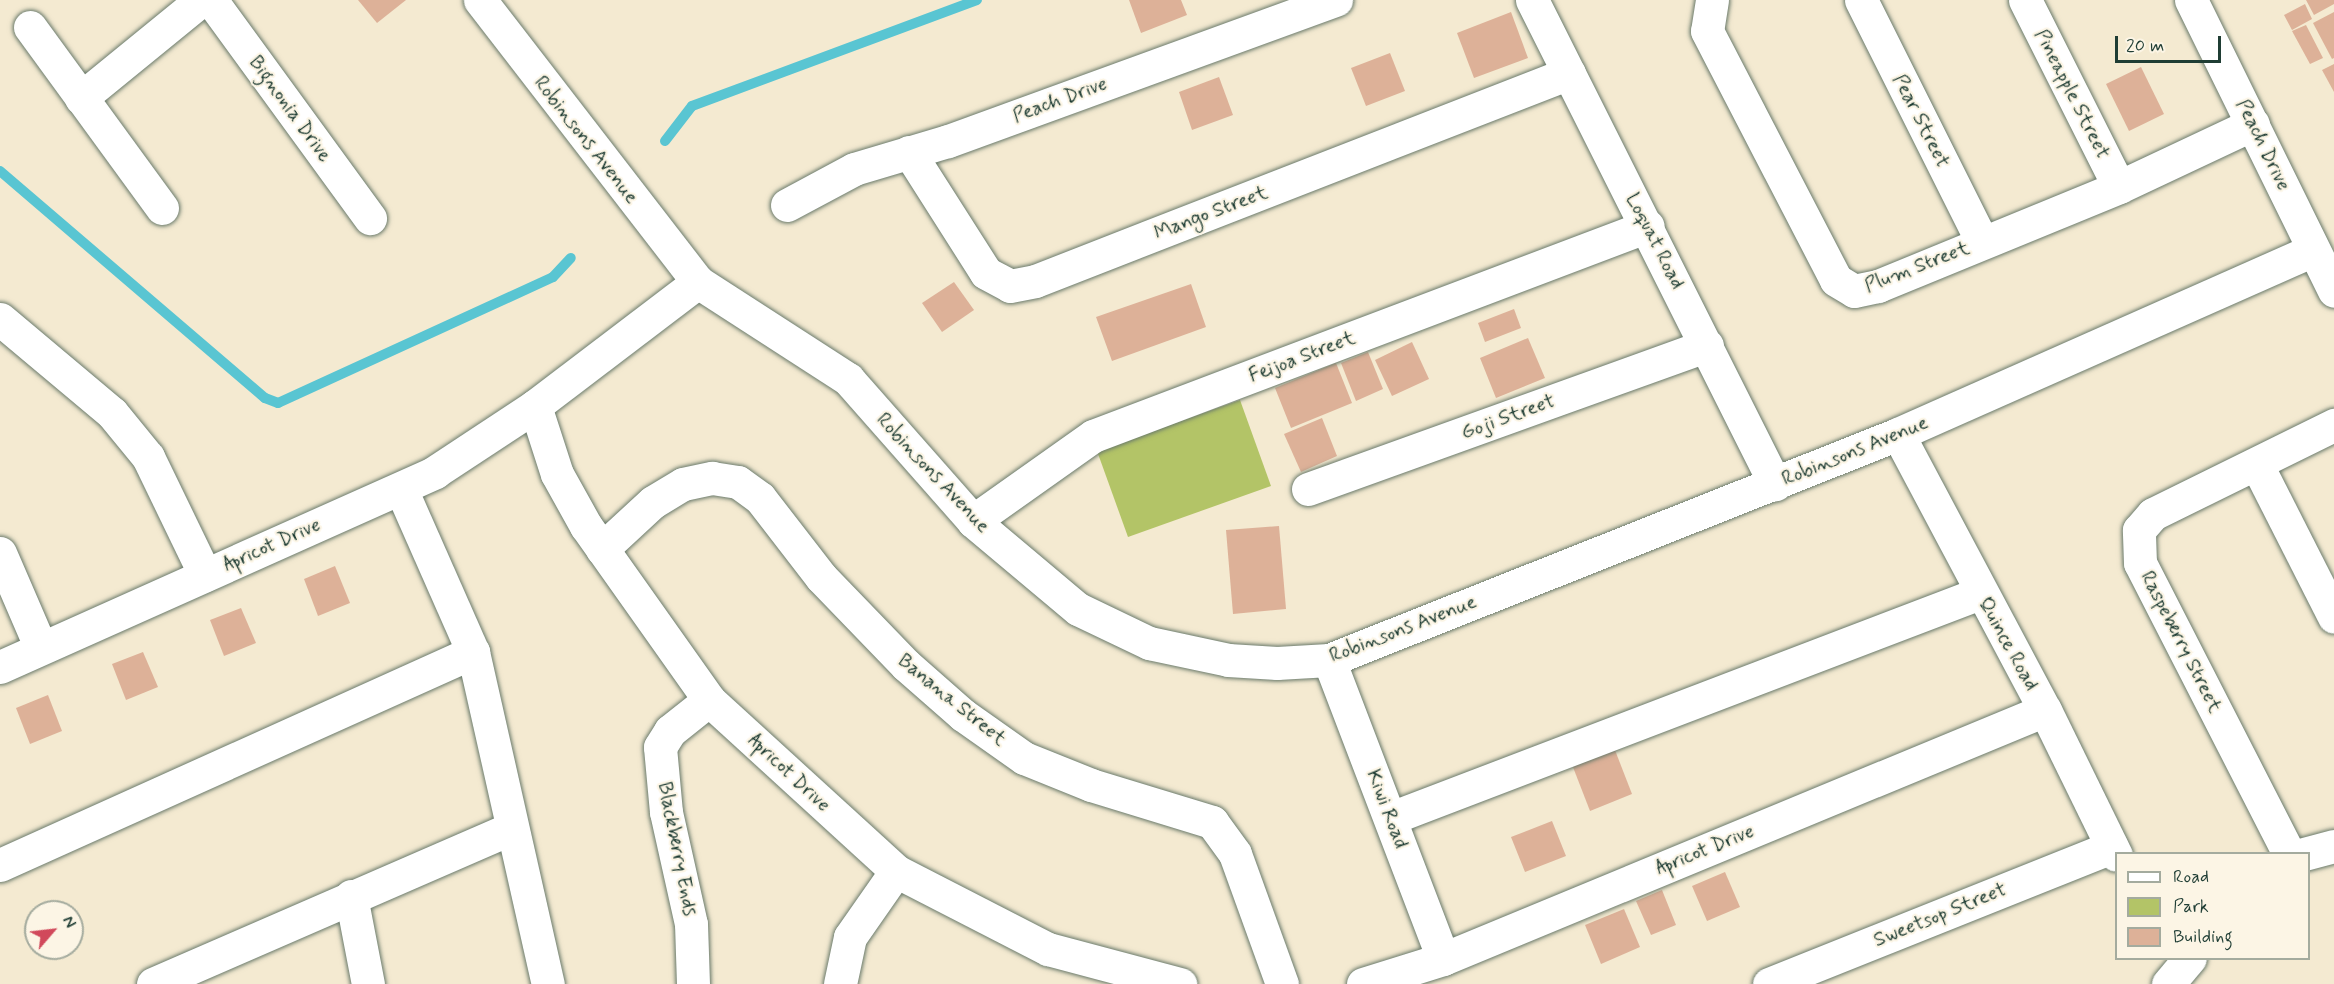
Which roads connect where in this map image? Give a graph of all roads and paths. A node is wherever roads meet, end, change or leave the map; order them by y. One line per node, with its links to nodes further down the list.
1 (201, 0): 12 (street)
2 (211, 0): 18 (street, Bignonia Drive)
3 (480, 0): 22 (street, Robinsons Avenue)
4 (1336, 0): 14 (street, Peach Drive)
5 (1532, 0): 11 (street, Loquat Road)
6 (1712, 0): 20 (street, Plum Street)
7 (1861, 0): 20 (street, Pear Street)
8 (2025, 0): 15 (street, Pineapple Street)
9 (2192, 0): 13 (street, Peach Drive)
10 (30, 27): 12 (street)
11 (1569, 73): 14 (street, Mango Street); 19 (street, Loquat Road)
12 (81, 98): 17 (street)
13 (2253, 124): 15 (street, Plum Street); 21 (street, Peach Drive)
14 (909, 152): 16 (street, Peach Drive)
15 (2119, 187): 20 (street, Plum Street)
16 (787, 205)
17 (162, 208)
18 (370, 218)
19 (1648, 226): 25 (street, Loquat Road); 33 (street, Feijoa Street)
20 (1982, 242)
21 (2313, 250): 23 (street, Peach Drive); 28 (street, Robinsons Avenue)
22 (698, 282): 26 (street, Apricot Drive); 33 (street, Robinsons Avenue)
23 (2334, 291)
24 (0, 319): 36 (street)
25 (1707, 345): 30 (street, Loquat Road); 32 (street, Goji Street)
26 (535, 406): 31 (street, Apricot Drive); 34 (street, Apricot Drive)
27 (2334, 425): 29 (street, Raspeberry Street)
28 (1898, 434): 30 (street, Robinsons Avenue); 37 (street, Quince Road)
29 (2257, 465): 38 (street); 49 (street, Raspeberry Street)
30 (1775, 484): 41 (street, Robinsons Avenue)
31 (400, 489): 36 (street, Apricot Drive); 40 (street)
32 (1308, 489)
33 (973, 521): 41 (street, Robinsons Avenue)
34 (602, 549): 43 (street, Apricot Drive); 61 (street, Banana Street)
35 (0, 553): 39 (street)
36 (205, 575): 39 (street, Apricot Drive)
37 (1980, 593): 44 (street, Quince Road); 45 (street)
38 (2334, 617)
39 (41, 648): 42 (street, Apricot Drive)
40 (473, 652): 46 (street); 51 (street)
41 (1329, 660): 45 (street, Kiwi Road)
42 (0, 667)
43 (709, 700): 52 (street, Apricot Drive); 58 (street, Blackberry Ends)
44 (2045, 710): 48 (street, Quince Road); 54 (street, Apricot Drive)
45 (1391, 819): 54 (street, Kiwi Road)
46 (512, 828): 53 (street); 57 (street)
47 (2334, 846): 50 (street)
48 (2114, 851): 63 (street, Sweetsop Street)
49 (2288, 852)
50 (2310, 852)
51 (0, 865)
52 (896, 871): 59 (street); 60 (street, Apricot Drive)
53 (351, 896): 55 (street); 56 (street)
54 (1443, 959): 62 (street, Apricot Drive)
55 (169, 980)
56 (368, 984)
57 (548, 984)
58 (693, 984)
59 (840, 984)
60 (1180, 984)
61 (1282, 984)
62 (1363, 984)
63 (1769, 984)

